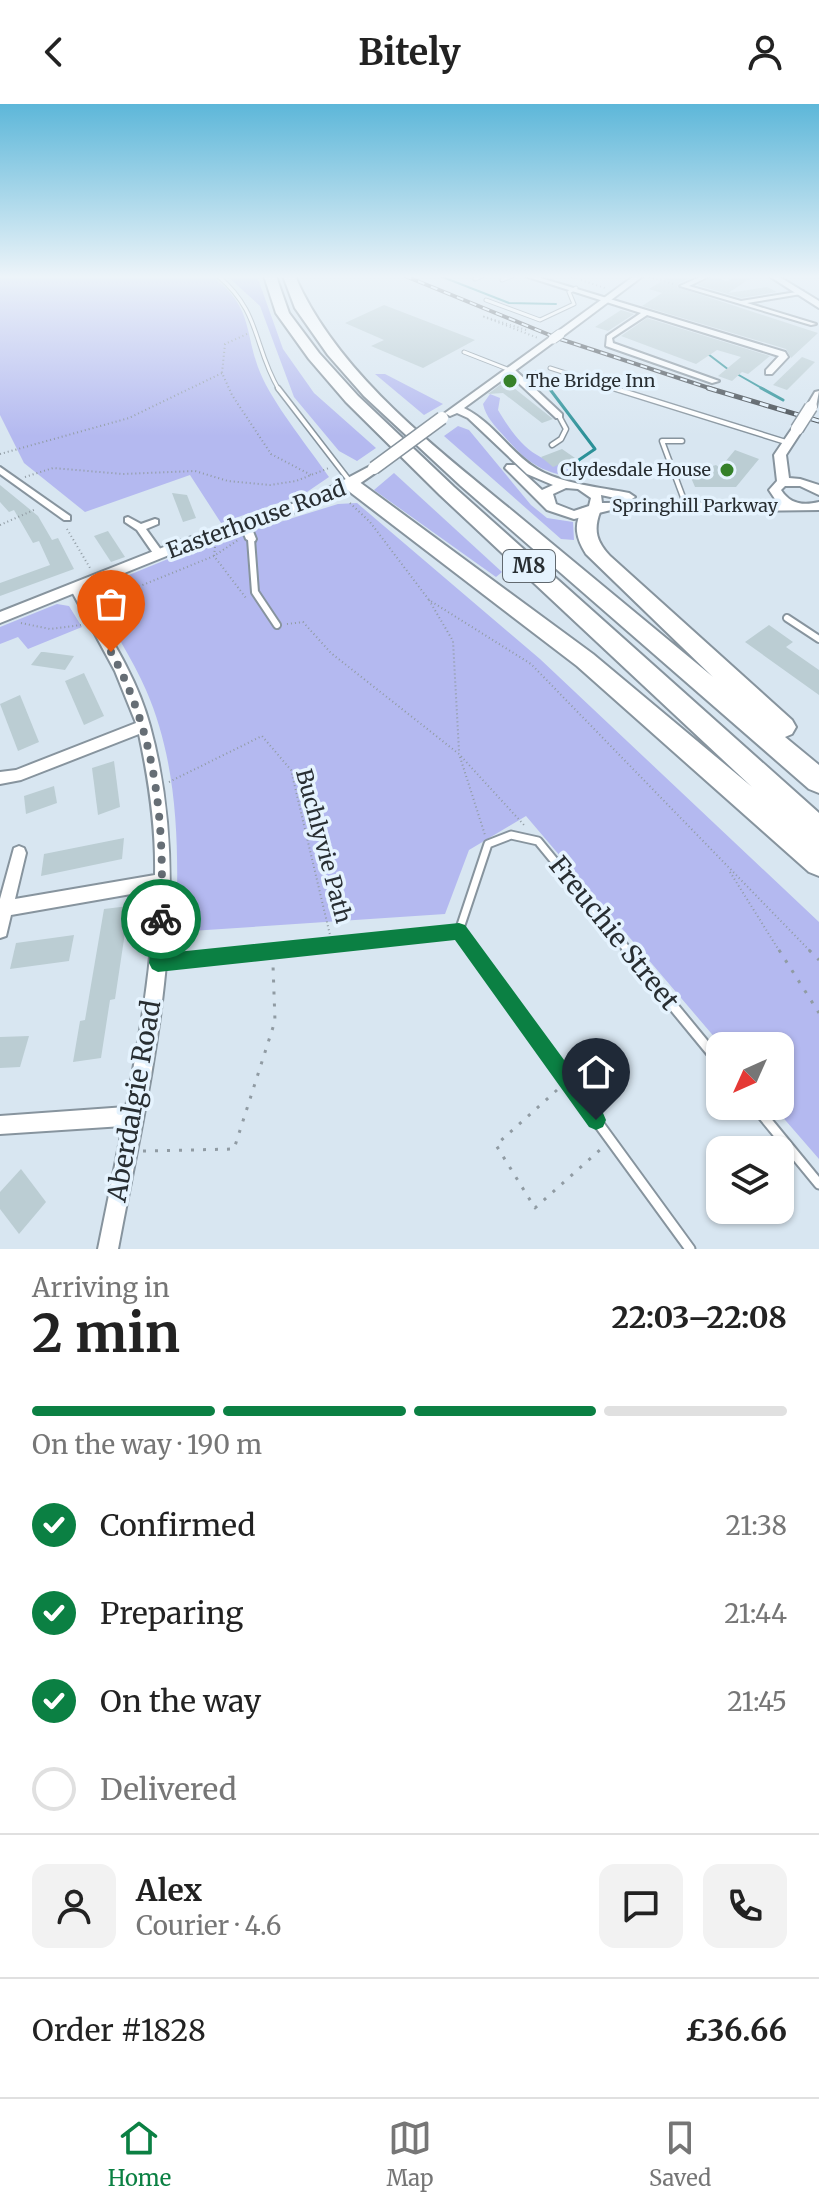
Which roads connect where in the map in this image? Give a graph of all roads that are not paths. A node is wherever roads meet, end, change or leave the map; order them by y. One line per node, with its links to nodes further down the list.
1 (256, 329): 20 (lane)
2 (295, 329): 43 (highway, M8)
3 (317, 329): 42 (highway, M8)
4 (566, 329): 9 (street)
5 (620, 329): 11 (street)
6 (702, 329): 10 (street)
7 (464, 352): 9 (lane)
8 (550, 368): 16 (lane)
9 (510, 370): 13 (street); 14 (street)
10 (769, 372)
11 (715, 381)
12 (819, 394): 16 (street, bridge)
13 (456, 408): 19 (street, Springhill Parkway); 20 (street, Easterhouse Road, bridge); 24 (street, Springhill Parkway)
14 (559, 416): 17 (lane)
15 (682, 441): 23 (lane)
16 (789, 443): 21 (street)
17 (552, 445)
18 (0, 470): 28 (street)
19 (564, 484): 24 (street); 25 (street, Springhill Parkway)
20 (346, 488): 32 (street, Easterhouse Road); 45 (highway)
21 (779, 488): 22 (street, Springhill Parkway); 23 (street, Springhill Parkway); 26 (street)
22 (819, 491)
23 (684, 500): 25 (street, Springhill Parkway)
24 (547, 502): 25 (street, Springhill Parkway)
25 (591, 503): 26 (street, Springhill Parkway); 40 (highway)
26 (796, 506): 27 (street, Springhill Parkway)
27 (819, 506)
28 (67, 518)
29 (128, 520): 31 (street)
30 (155, 522): 31 (street)
31 (140, 528): 33 (street)
32 (248, 532): 33 (street, Easterhouse Road); 37 (lane)
33 (159, 554): 34 (street, Easterhouse Road)
34 (75, 588): 36 (street, Easterhouse Road); 39 (street, Aberdalgie Road)
35 (787, 618): 38 (lane)
36 (5, 620)
37 (277, 625)
38 (819, 639)
39 (144, 726): 41 (street); 46 (street, Aberdalgie Road)
40 (819, 759)
41 (0, 778)
42 (819, 781)
43 (819, 831)
44 (19, 853): 47 (street)
45 (819, 862)
46 (163, 881): 47 (street); 50 (street, Aberdalgie Road)
47 (4, 909): 48 (street)
48 (0, 930)
49 (459, 931): 50 (lane); 51 (lane, Freuchie Street); 57 (lane)
50 (158, 963): 52 (street, Aberdalgie Road)
51 (706, 1046)
52 (132, 1116): 54 (street); 56 (street, Aberdalgie Road)
53 (766, 1120): 55 (lane)
54 (0, 1125)
55 (819, 1184)
56 (108, 1249)
57 (690, 1249)

